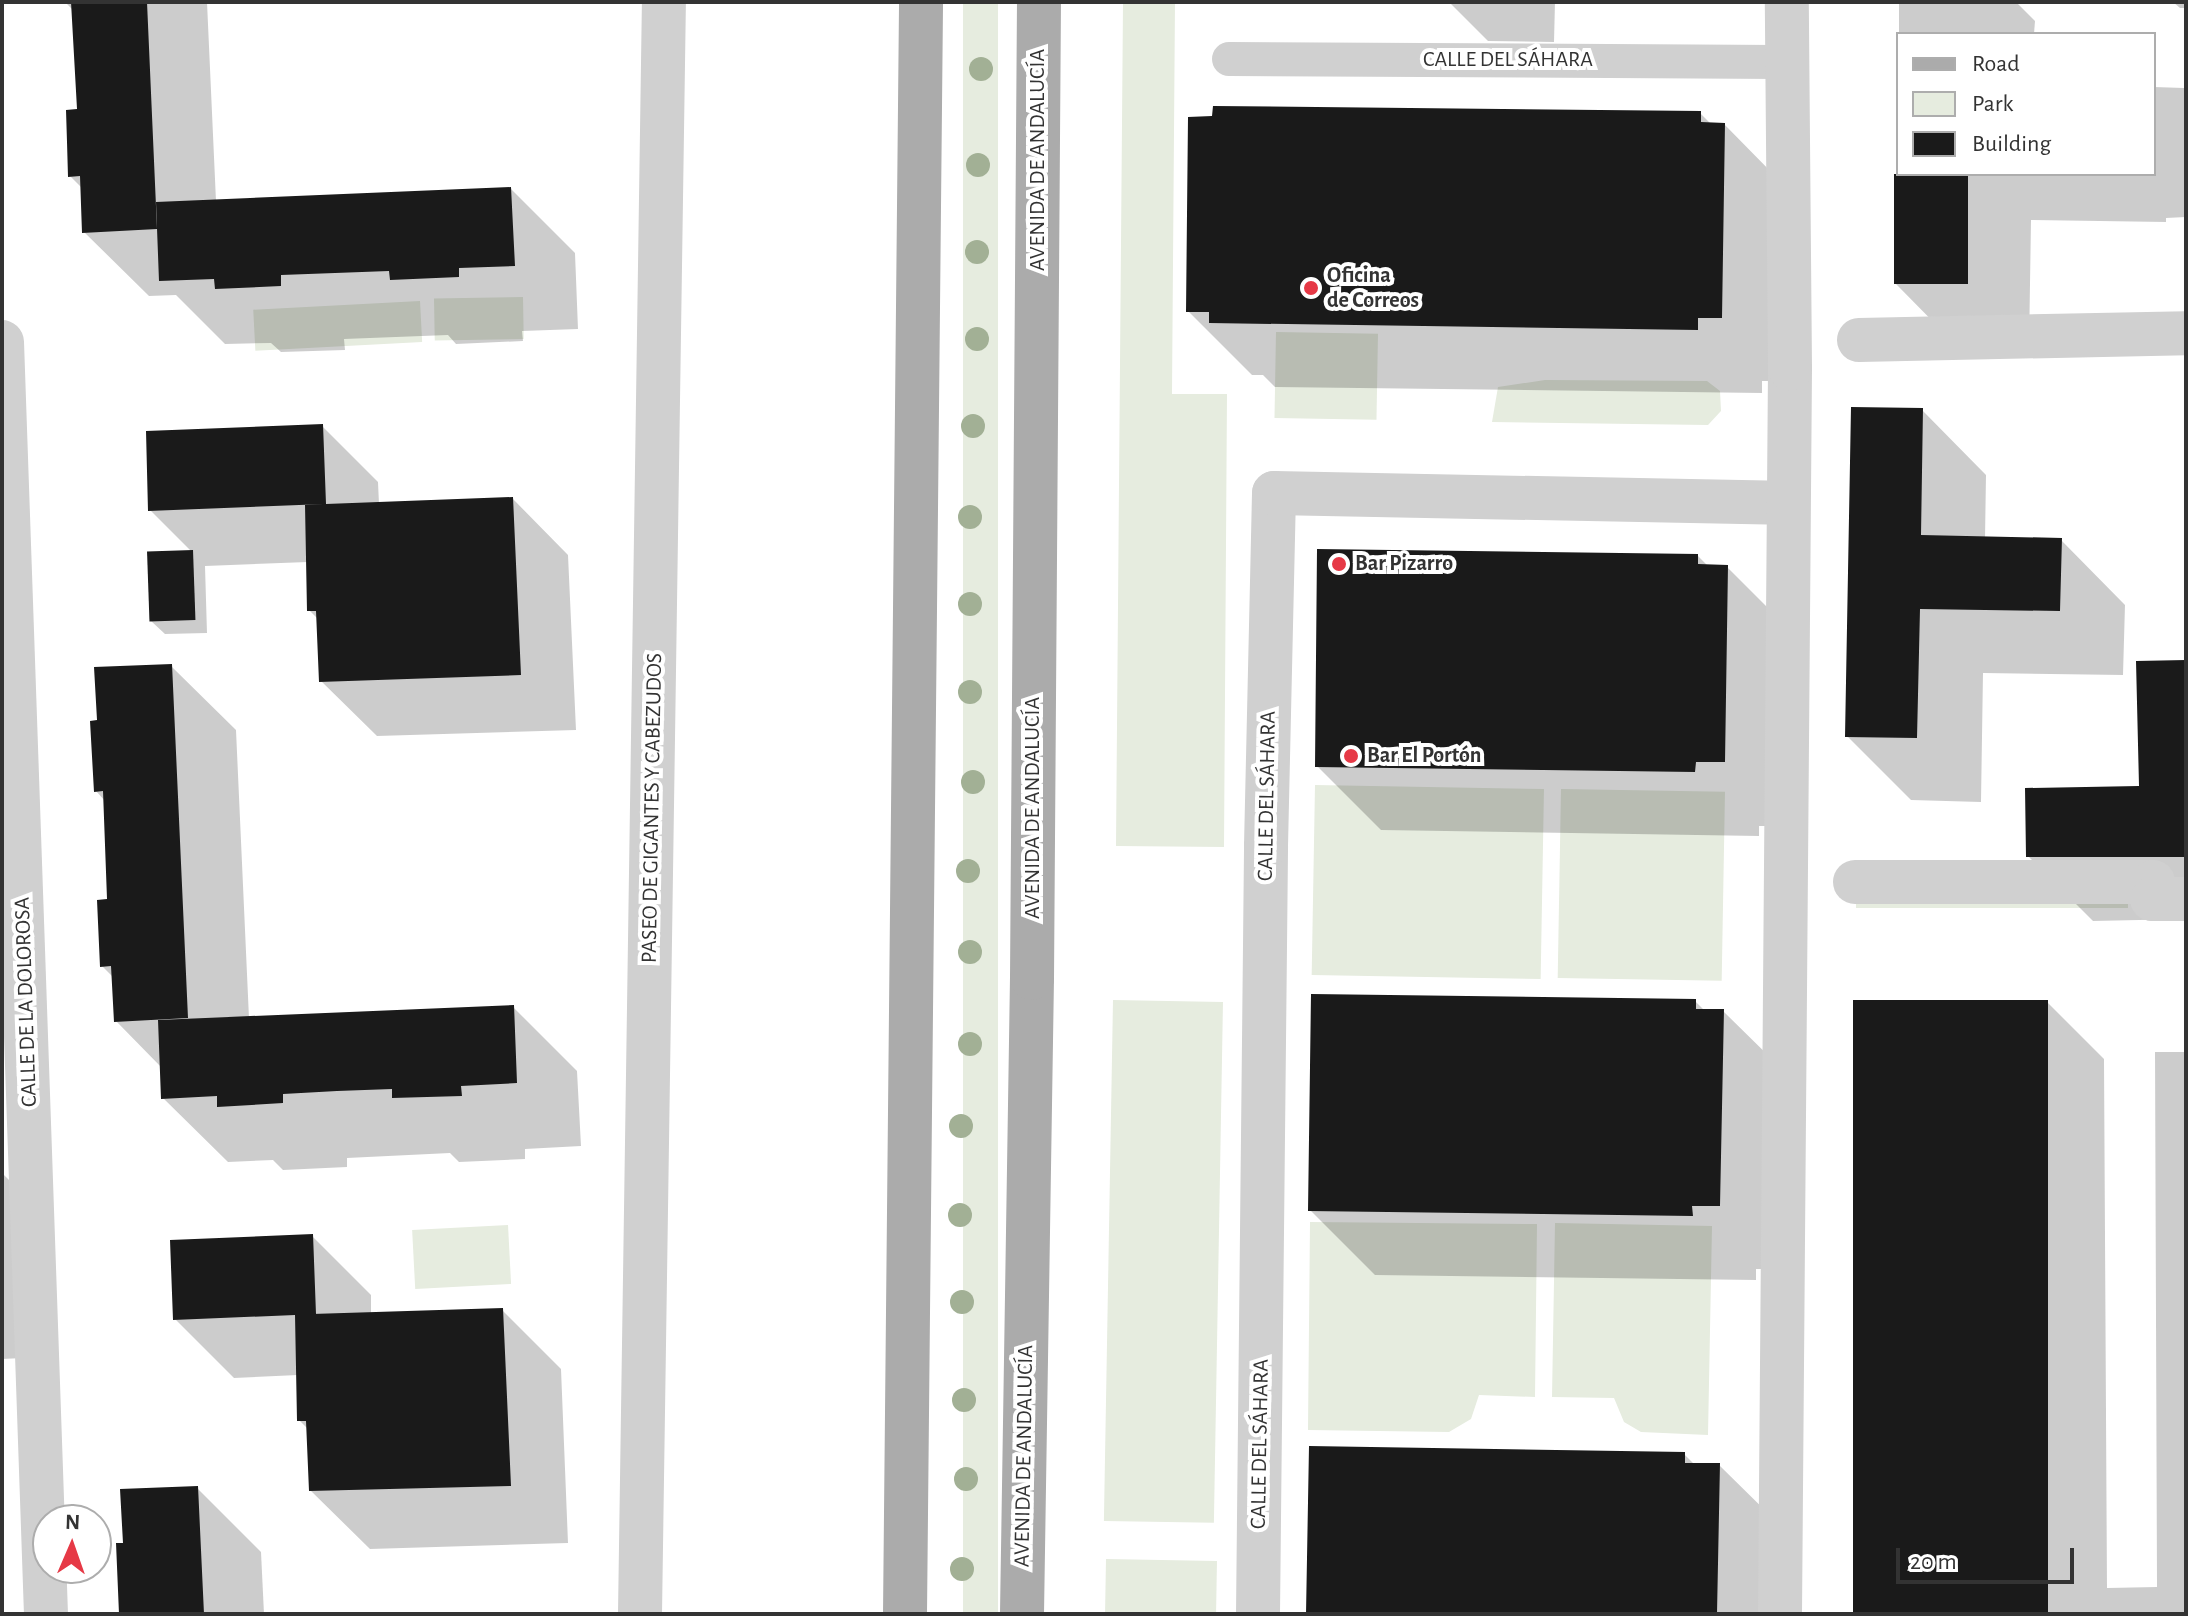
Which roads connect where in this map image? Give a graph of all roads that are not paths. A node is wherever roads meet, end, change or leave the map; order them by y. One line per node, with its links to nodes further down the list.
1 (664, 2): 15 (street, PASEO DE GIGANTES Y CABEZUDOS)
2 (921, 2): 16 (main road)
3 (1039, 2): 17 (main road, AVENIDA DE ANDALUCÍA)
4 (1787, 2): 6 (street)
5 (1229, 59): 6 (lane, CALLE DEL SÁHARA)
6 (1786, 62): 10 (street)
7 (2186, 333): 8 (street)
8 (1859, 340)
9 (2, 342): 11 (street, CALLE DE LA DOLOROSA)
10 (1788, 503): 18 (street, CALLE DEL SÁHARA); 19 (street)
11 (6, 540): 14 (street, CALLE DE LA DOLOROSA)
12 (1855, 882): 13 (street)
13 (2186, 899)
14 (46, 1614)
15 (640, 1614)
16 (905, 1614)
17 (1022, 1614)
18 (1258, 1614)
19 (1780, 1614)

